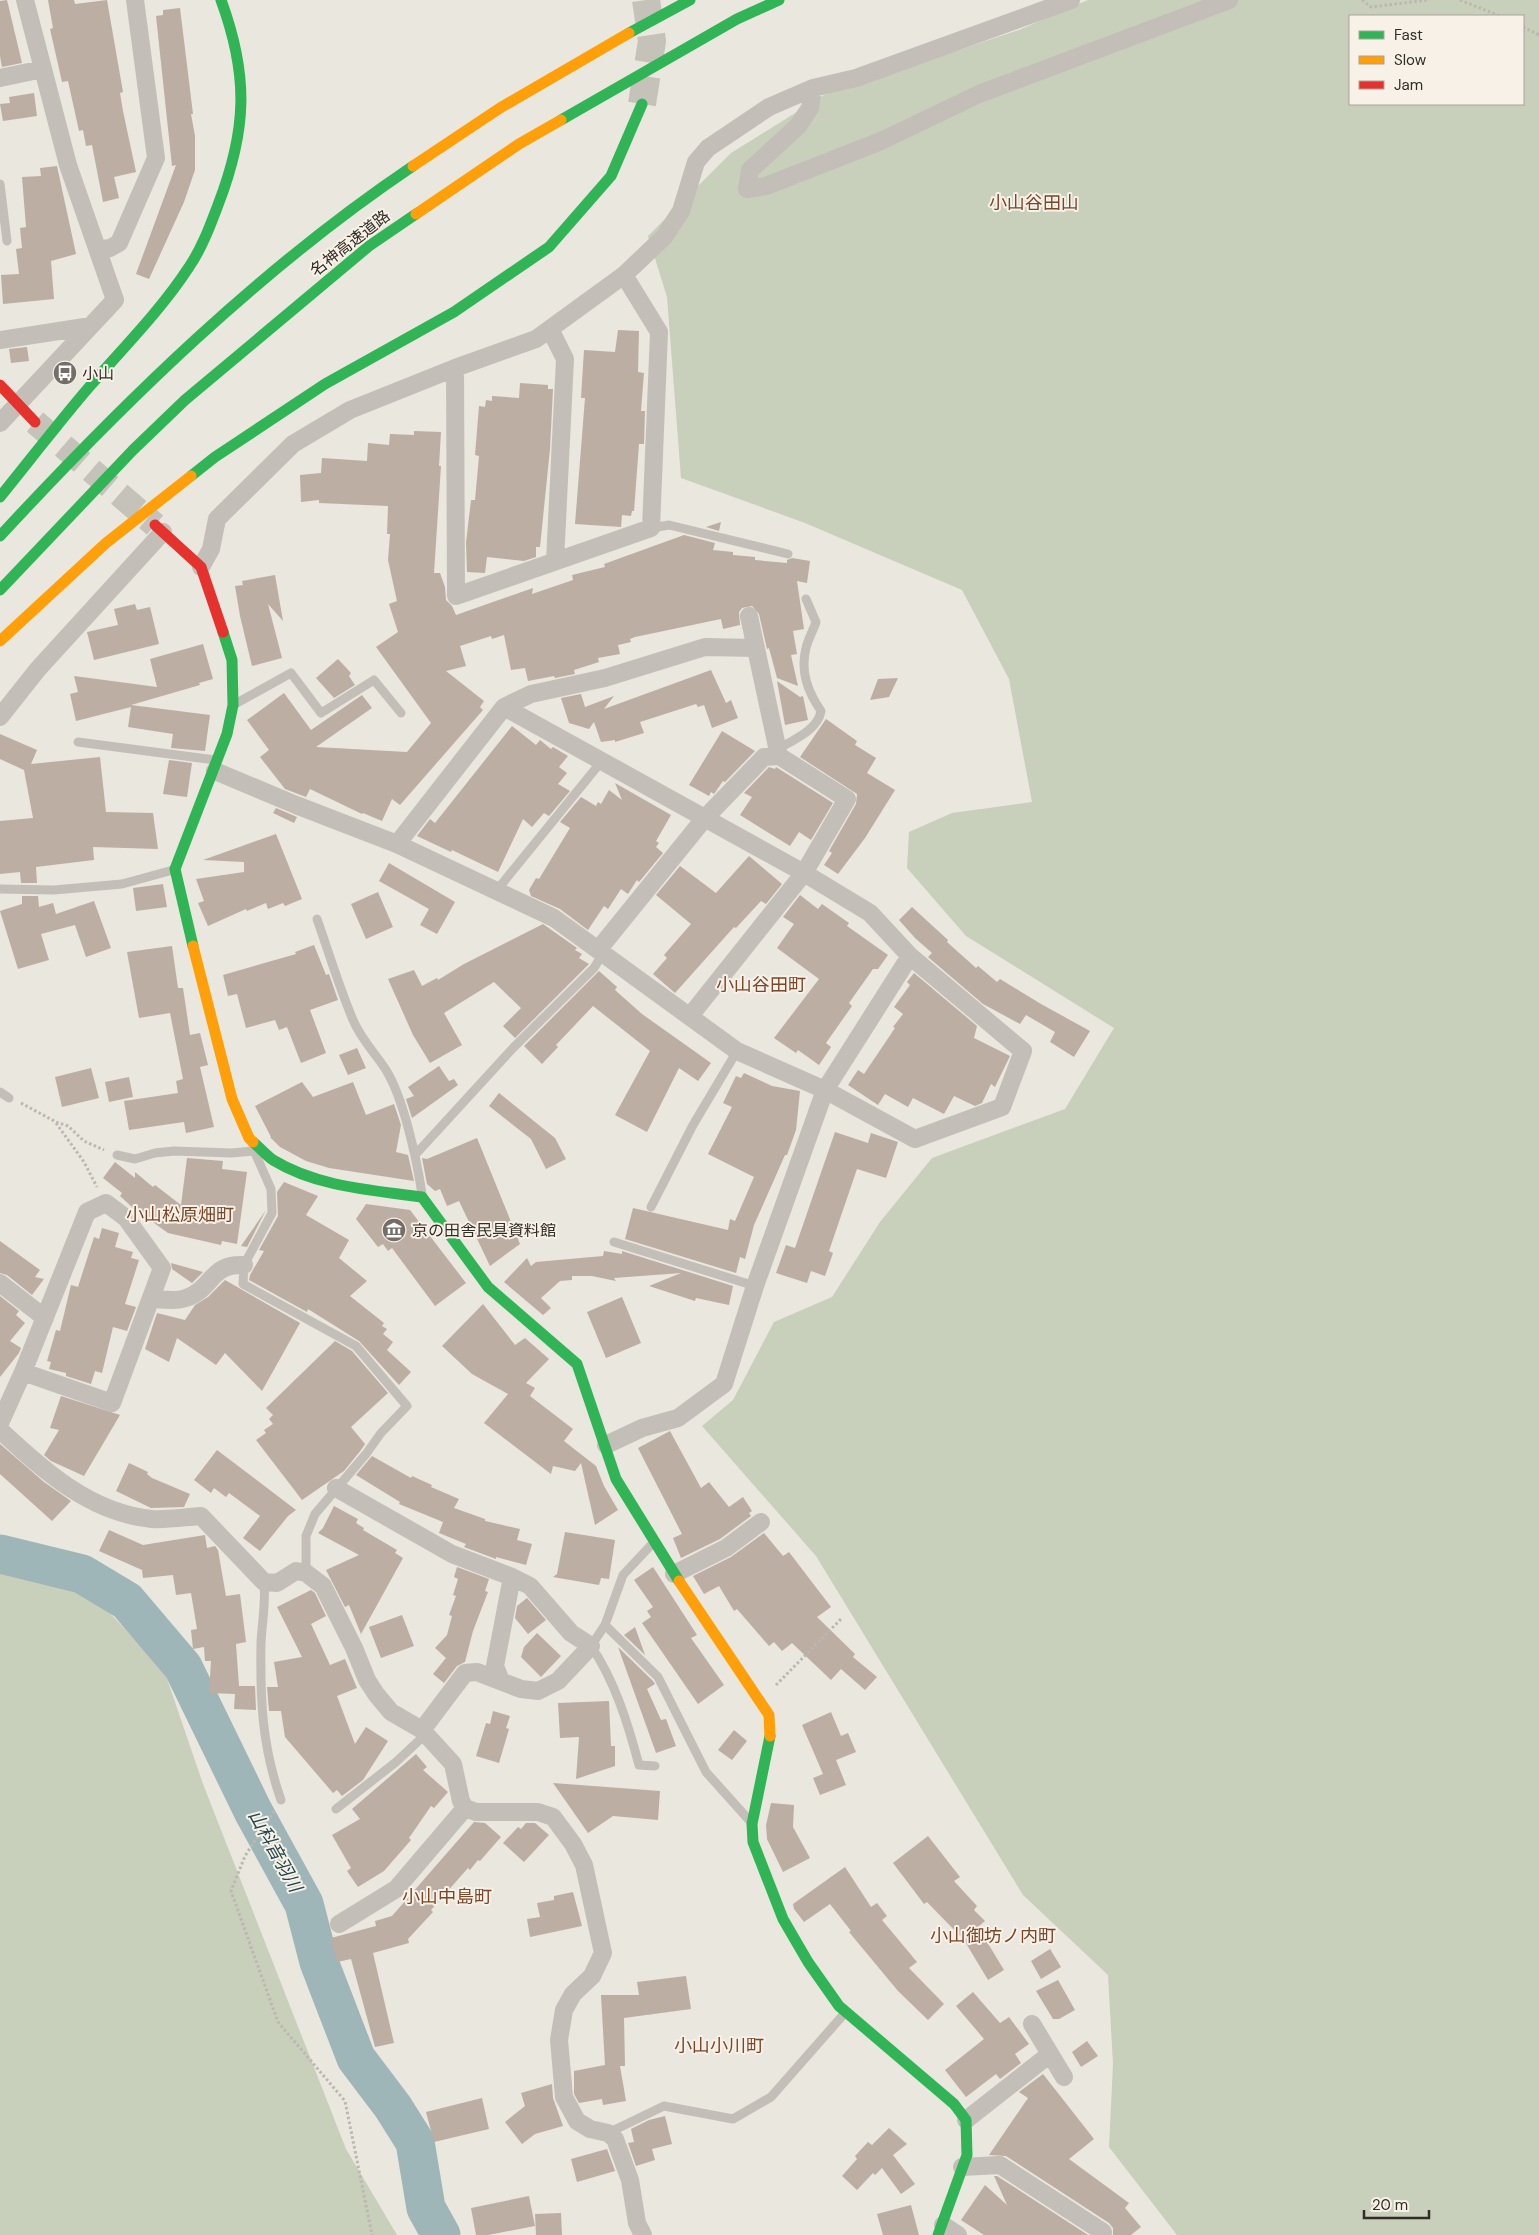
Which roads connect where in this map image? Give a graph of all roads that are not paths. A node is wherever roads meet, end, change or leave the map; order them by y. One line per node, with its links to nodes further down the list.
1 (25, 0): 8 (street)
2 (135, 0): 14 (street)
3 (221, 0): 24 (main road)
4 (690, 0): 27 (main road, 名神高速道路)
5 (779, 0): 31 (main road, 名神高速道路)
6 (1072, 0): 10 (street)
7 (1229, 0): 10 (street)
8 (43, 69): 9 (street); 14 (street)
9 (0, 78)
10 (813, 88): 15 (street)
11 (642, 104): 34 (main road)
12 (0, 184): 13 (lane)
13 (7, 241)
14 (98, 250): 16 (street)
15 (624, 275): 17 (street); 25 (street)
16 (91, 326): 18 (street); 21 (street)
17 (550, 330): 19 (street); 29 (street)
18 (0, 340)
19 (455, 368): 29 (street); 30 (street)
20 (0, 386): 21 (main road)
21 (18, 405): 22 (main road); 23 (street)
22 (35, 422)
23 (0, 423)
24 (0, 498)
25 (651, 528): 28 (lane); 29 (street)
26 (159, 529): 30 (main road); 39 (street)
27 (0, 536)
28 (788, 554)
29 (556, 561)
30 (201, 567): 36 (main road)
31 (0, 590)
32 (806, 599): 41 (lane)
33 (749, 616): 35 (street)
34 (0, 641)
35 (756, 648): 37 (street); 41 (street)
36 (233, 705): 38 (lane); 43 (main road)
37 (504, 707): 42 (street); 45 (street)
38 (400, 713)
39 (0, 717)
40 (78, 742): 43 (lane)
41 (779, 753): 44 (street); 47 (street)
42 (601, 762): 44 (street); 49 (lane)
43 (216, 766): 45 (street); 46 (main road)
44 (704, 819): 47 (street); 51 (street)
45 (398, 844): 49 (street)
46 (175, 869): 48 (lane); 58 (main road)
47 (804, 873): 52 (street); 53 (street)
48 (0, 889)
49 (497, 890): 51 (street)
50 (317, 920): 61 (lane)
51 (600, 951): 53 (street); 61 (lane)
52 (910, 956): 55 (street); 55 (street)
53 (690, 1016): 54 (street)
54 (738, 1051): 55 (street); 63 (lane)
55 (826, 1090): 67 (street)
56 (0, 1092): 57 (lane)
57 (9, 1098)
58 (249, 1138): 59 (lane); 62 (main road)
59 (254, 1152): 60 (lane); 65 (lane)
60 (117, 1155)
61 (415, 1155): 62 (lane)
62 (422, 1197): 73 (main road)
63 (651, 1207)
64 (614, 1242): 67 (lane)
65 (244, 1265): 68 (street); 74 (lane)
66 (0, 1283): 69 (street)
67 (756, 1286): 73 (street)
68 (151, 1299): 69 (street); 70 (street)
69 (45, 1318): 70 (street)
70 (23, 1372): 71 (street)
71 (0, 1424)
72 (0, 1430): 80 (street)
73 (606, 1445): 76 (main road)
74 (336, 1488): 77 (lane); 79 (street)
75 (761, 1522): 78 (street)
76 (654, 1543): 78 (main road); 81 (lane)
77 (306, 1573): 80 (street); 84 (street)
78 (674, 1574): 89 (main road)
79 (512, 1577): 82 (street); 83 (street)
80 (264, 1582): 86 (lane)
81 (605, 1625): 82 (lane); 89 (lane)
82 (591, 1646): 83 (street); 85 (lane)
83 (501, 1681): 84 (street)
84 (424, 1732): 87 (street); 88 (lane)
85 (655, 1766)
86 (281, 1800)
87 (465, 1808): 90 (street); 96 (street)
88 (336, 1809)
89 (752, 1824): 91 (main road)
90 (339, 1924)
91 (846, 2012): 95 (main road); 96 (lane)
92 (1032, 2024): 93 (street)
93 (1050, 2054): 94 (street); 95 (street)
94 (1064, 2077)
95 (966, 2120): 97 (main road)
96 (608, 2132): 100 (street)
97 (962, 2167): 98 (main road); 99 (street)
98 (941, 2230): 101 (street)
99 (1103, 2232)
100 (643, 2235)
101 (958, 2235)

